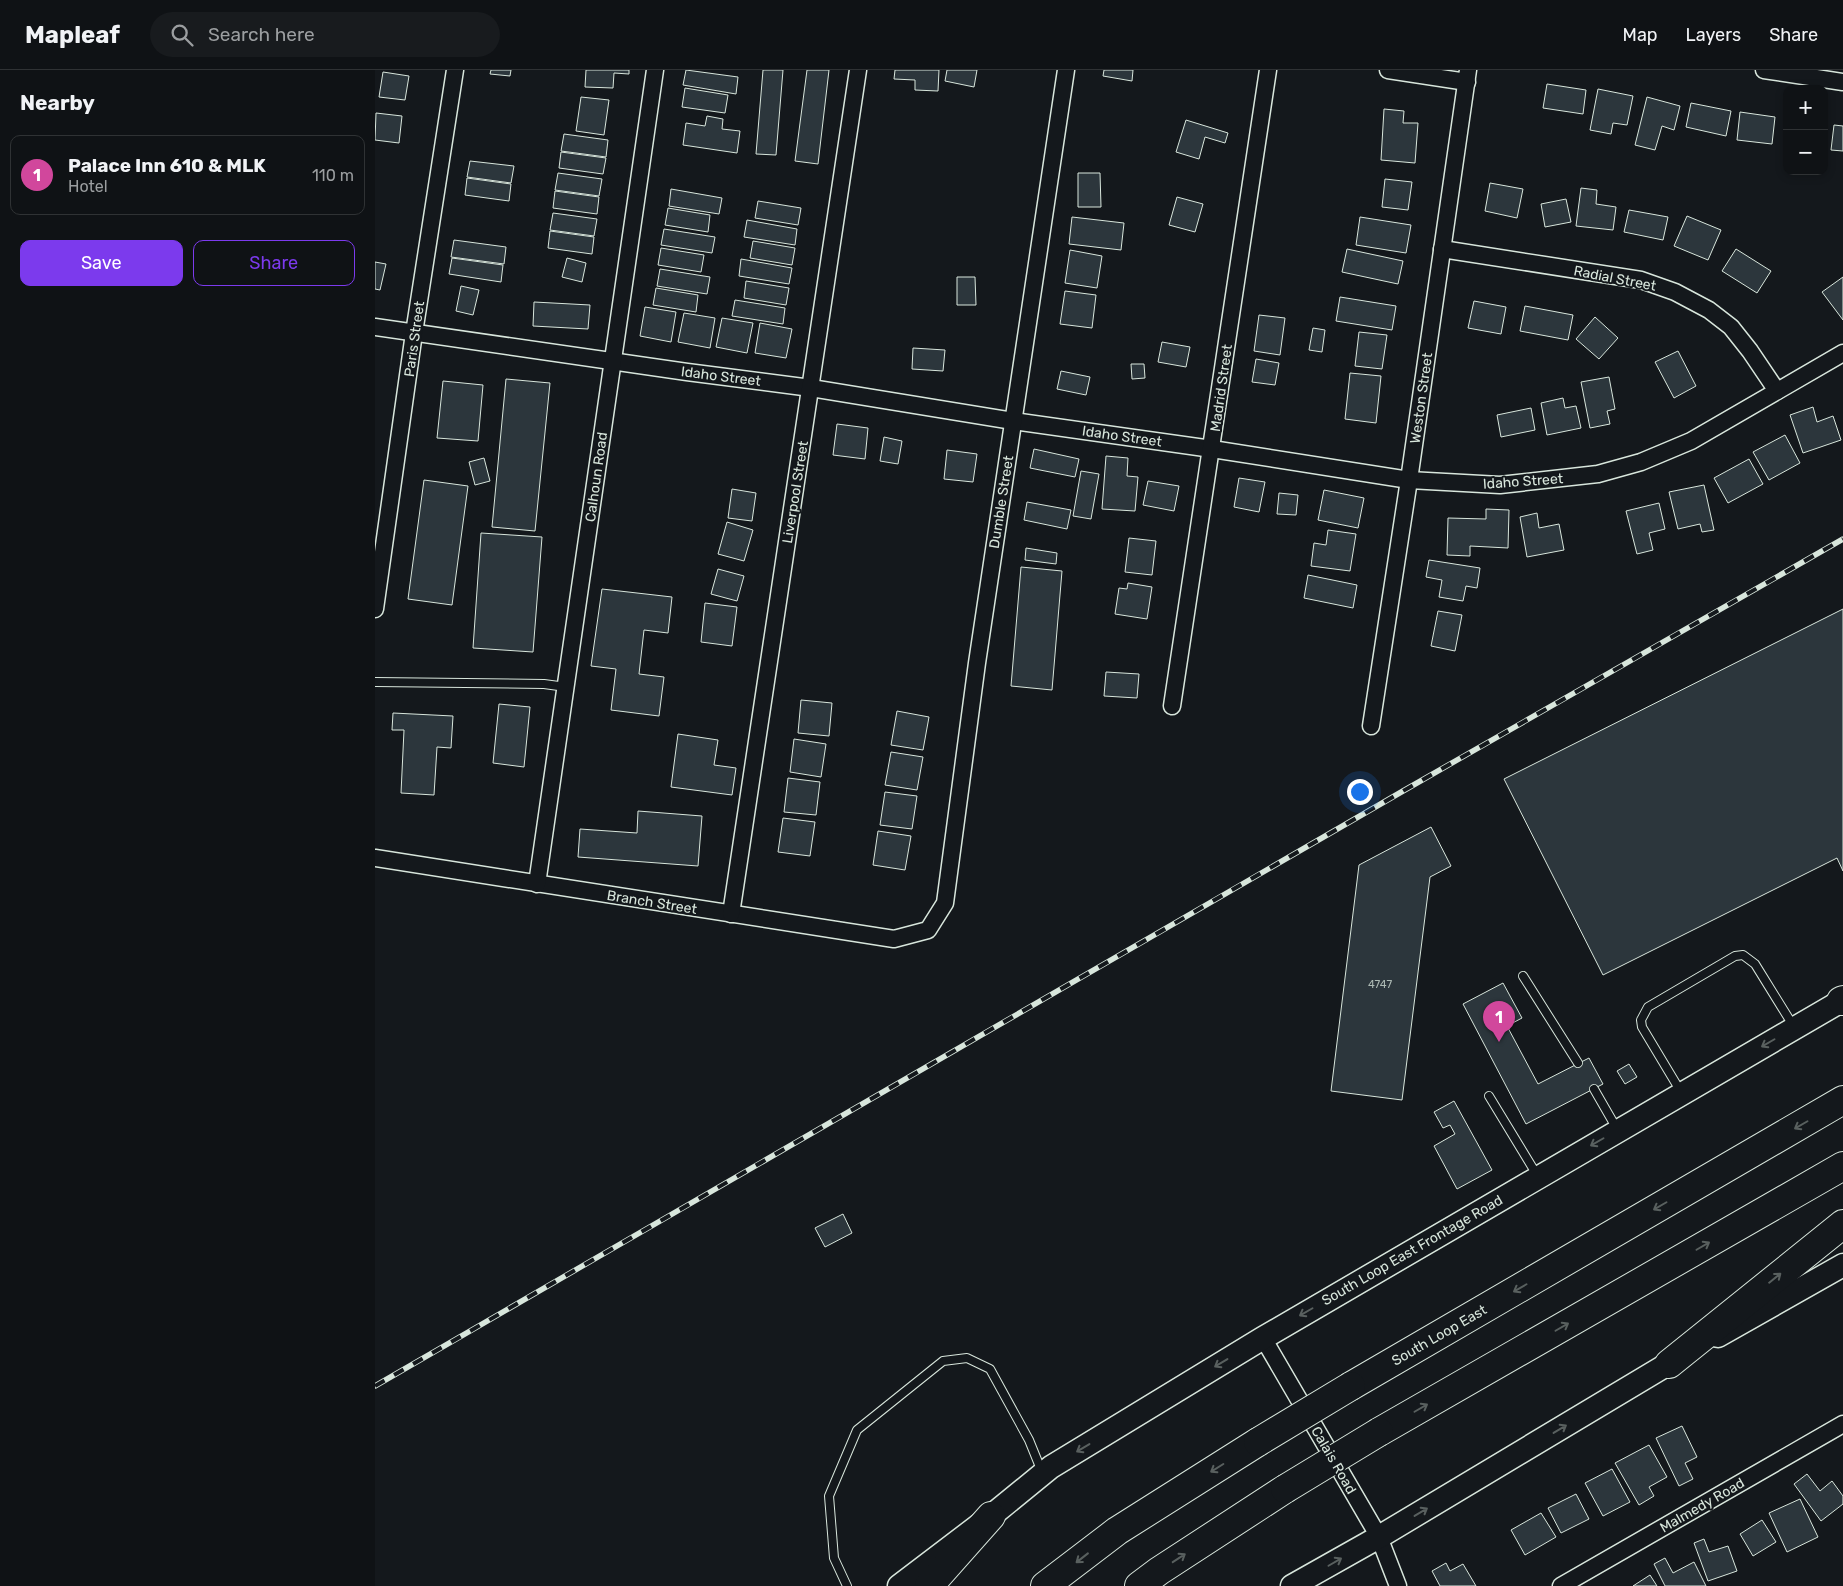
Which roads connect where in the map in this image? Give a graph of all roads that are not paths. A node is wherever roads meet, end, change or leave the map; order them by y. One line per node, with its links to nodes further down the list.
1 (455, 70): 12 (street, Paris Street)
2 (655, 70): 14 (street, Calhoun Road)
3 (858, 70): 15 (street, Liverpool Street)
4 (1067, 70): 17 (street, Dumble Street)
5 (1267, 70): 18 (street, Madrid Street)
6 (1388, 70): 8 (street)
7 (1764, 70): 9 (street)
8 (1467, 76): 10 (street, Weston Street)
9 (1843, 82)
10 (1441, 249): 16 (street, Radial Street); 19 (street, Weston Street)
11 (375, 328): 12 (street, Idaho Street)
12 (415, 333): 14 (street, Idaho Street); 20 (street, Paris Street)
13 (1843, 353): 16 (street, Idaho Street)
14 (613, 362): 15 (street, Idaho Street); 22 (street, Calhoun Road)
15 (811, 388): 17 (street, Idaho Street); 27 (street, Liverpool Street)
16 (1777, 391): 19 (street, Idaho Street)
17 (1013, 421): 18 (street, Idaho Street); 28 (street, Dumble Street)
18 (1212, 449): 19 (street, Idaho Street); 23 (street, Madrid Street)
19 (1409, 480): 24 (street, Weston Street)
20 (375, 608)
21 (375, 682): 22 (lane)
22 (566, 687): 26 (street, Calhoun Road)
23 (1172, 706)
24 (1371, 726)
25 (375, 858): 26 (street, Branch Street)
26 (537, 884): 27 (street, Branch Street)
27 (731, 914): 28 (street, Branch Street)
28 (928, 930)
29 (1523, 976): 32 (lane)
30 (1842, 1001): 31 (main road, South Loop East Frontage Road)
31 (1795, 1028): 34 (main road, South Loop East Frontage Road, one-way to 34); 34 (lane)
32 (1578, 1063)
33 (1594, 1089): 37 (lane)
34 (1682, 1094): 37 (main road, South Loop East Frontage Road)
35 (1489, 1096): 39 (lane)
36 (1843, 1100): 51 (highway, South Loop East, one-way to 51, bridge)
37 (1618, 1130): 39 (main road, South Loop East Frontage Road, one-way to 39)
38 (1843, 1166): 52 (highway, one-way to 38, bridge)
39 (1538, 1177): 42 (main road, South Loop East Frontage Road, one-way to 42)
40 (1843, 1224): 43 (highway, one-way to 40)
41 (1843, 1265): 43 (main road)
42 (1263, 1338): 45 (main road, South Loop East Frontage Road, one-way to 45); 47 (street, Calais Road)
43 (1669, 1364): 47 (main road, one-way to 43)
44 (1843, 1424): 55 (street, Malmedy Road)
45 (1043, 1474): 46 (main road, South Loop East Frontage Road); 48 (lane)
46 (991, 1516): 49 (main road, South Loop East Frontage Road); 50 (highway)
47 (1379, 1537): 53 (main road, one-way to 47); 54 (street, Calais Road)
48 (847, 1586)
49 (899, 1586)
50 (929, 1586)
51 (1045, 1586)
52 (1139, 1586)
53 (1293, 1586)
54 (1398, 1586)
55 (1561, 1586)

